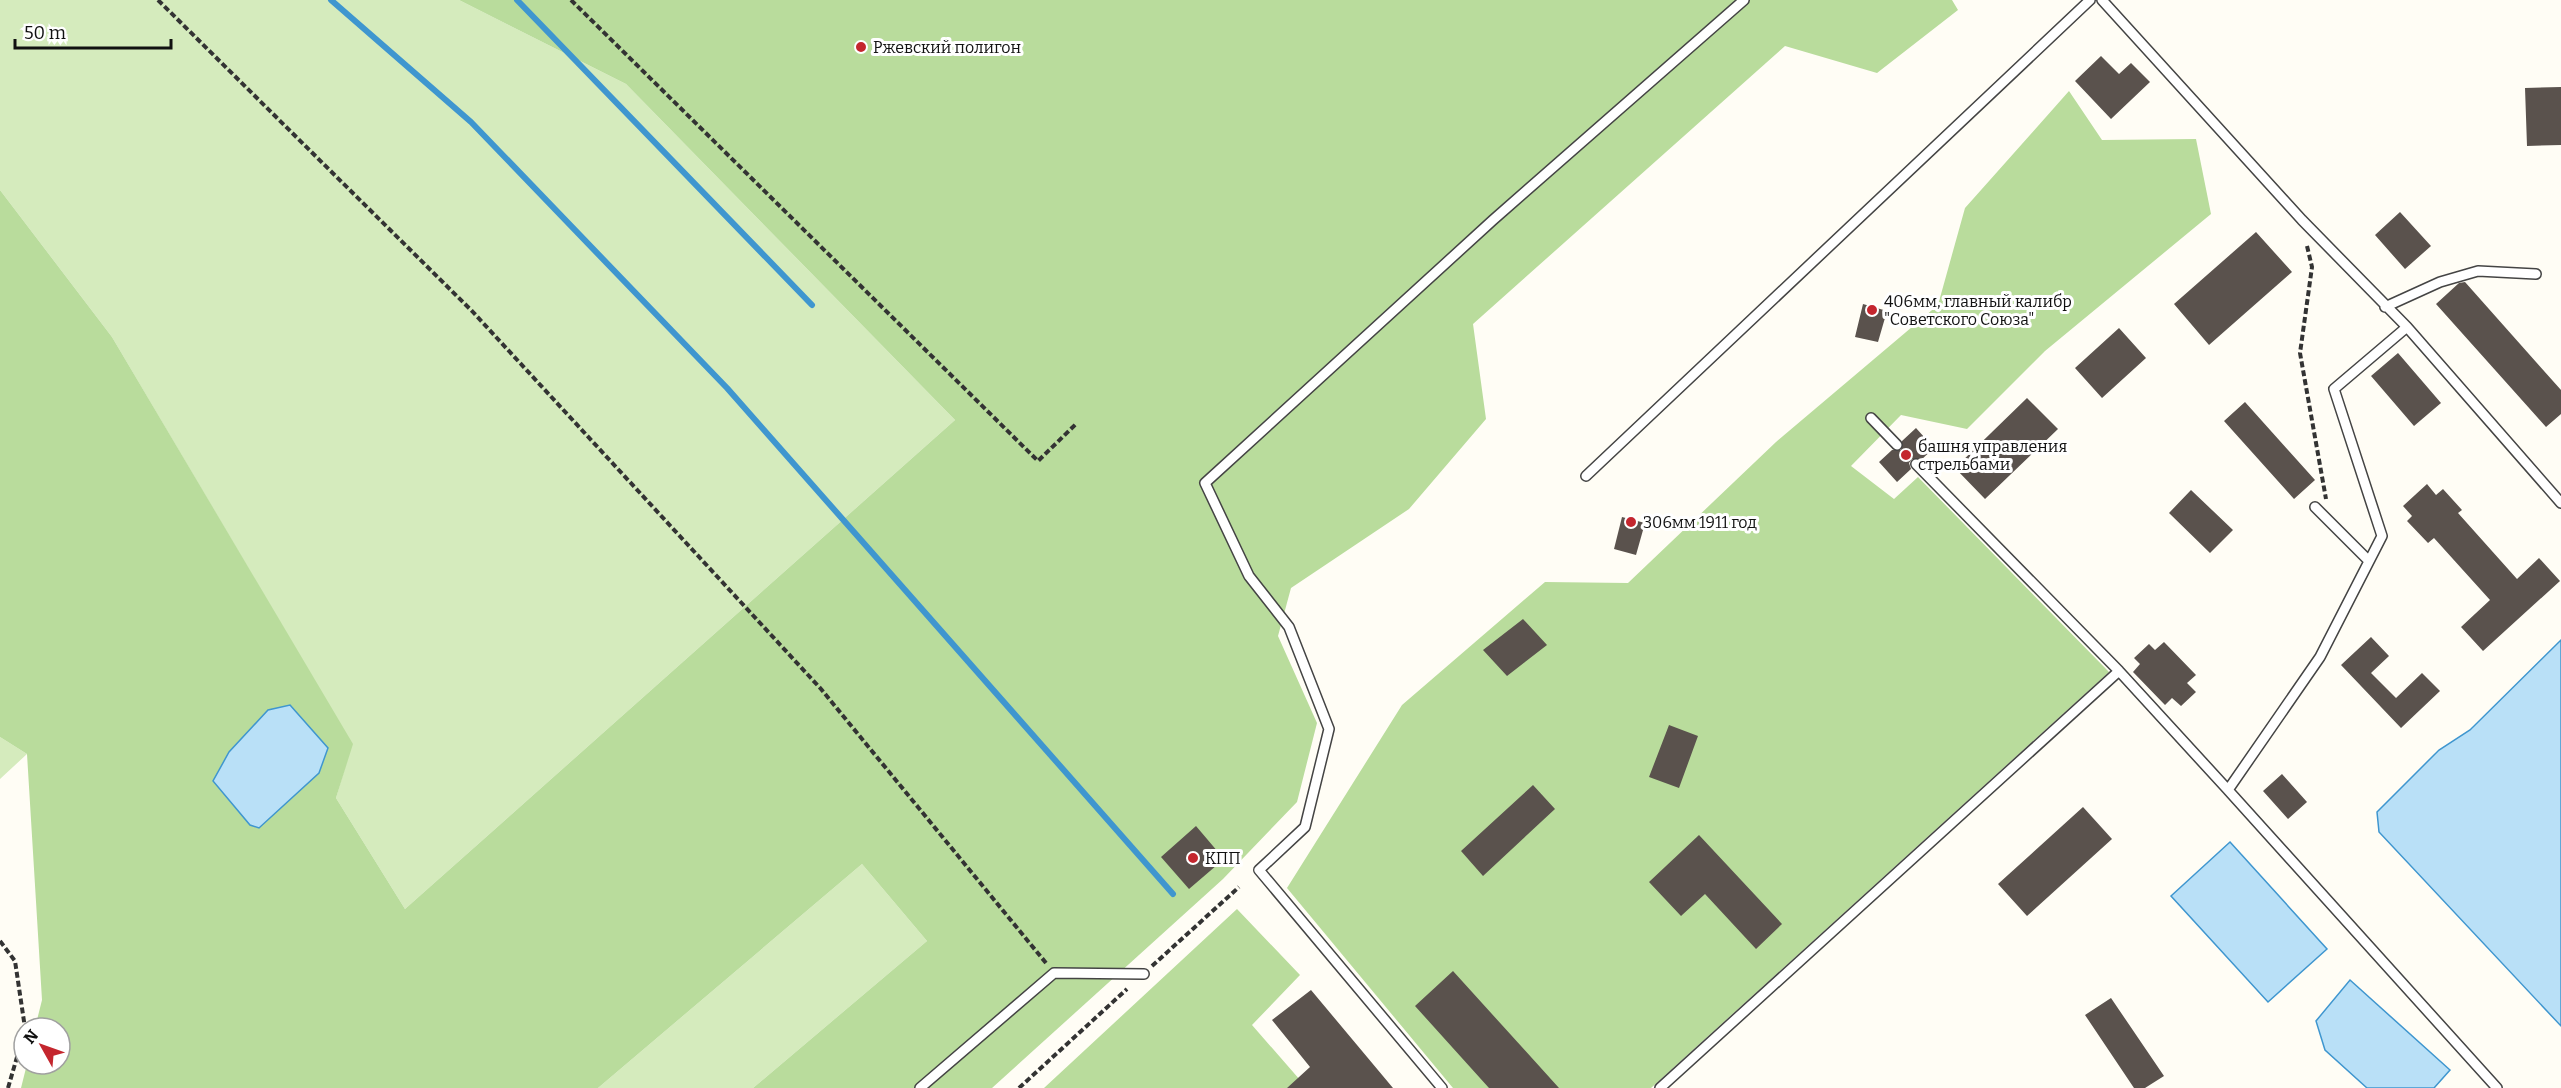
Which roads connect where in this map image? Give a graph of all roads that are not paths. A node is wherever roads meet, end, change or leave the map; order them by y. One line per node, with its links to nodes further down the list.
1 (1744, 0): 18 (lane)
2 (2090, 0): 10 (lane)
3 (2102, 0): 5 (lane)
4 (2536, 274): 5 (lane)
5 (2385, 307): 6 (lane)
6 (2407, 327): 11 (lane); 13 (lane)
7 (1871, 418): 8 (lane)
8 (1897, 445)
9 (1916, 464): 14 (lane)
10 (1586, 476)
11 (2561, 503)
12 (2315, 507): 13 (lane)
13 (2369, 561): 15 (lane)
14 (2119, 671): 15 (lane); 19 (lane)
15 (2228, 790): 20 (lane)
16 (1144, 974): 17 (lane)
17 (920, 1088)
18 (1442, 1088)
19 (1659, 1088)
20 (2497, 1088)

